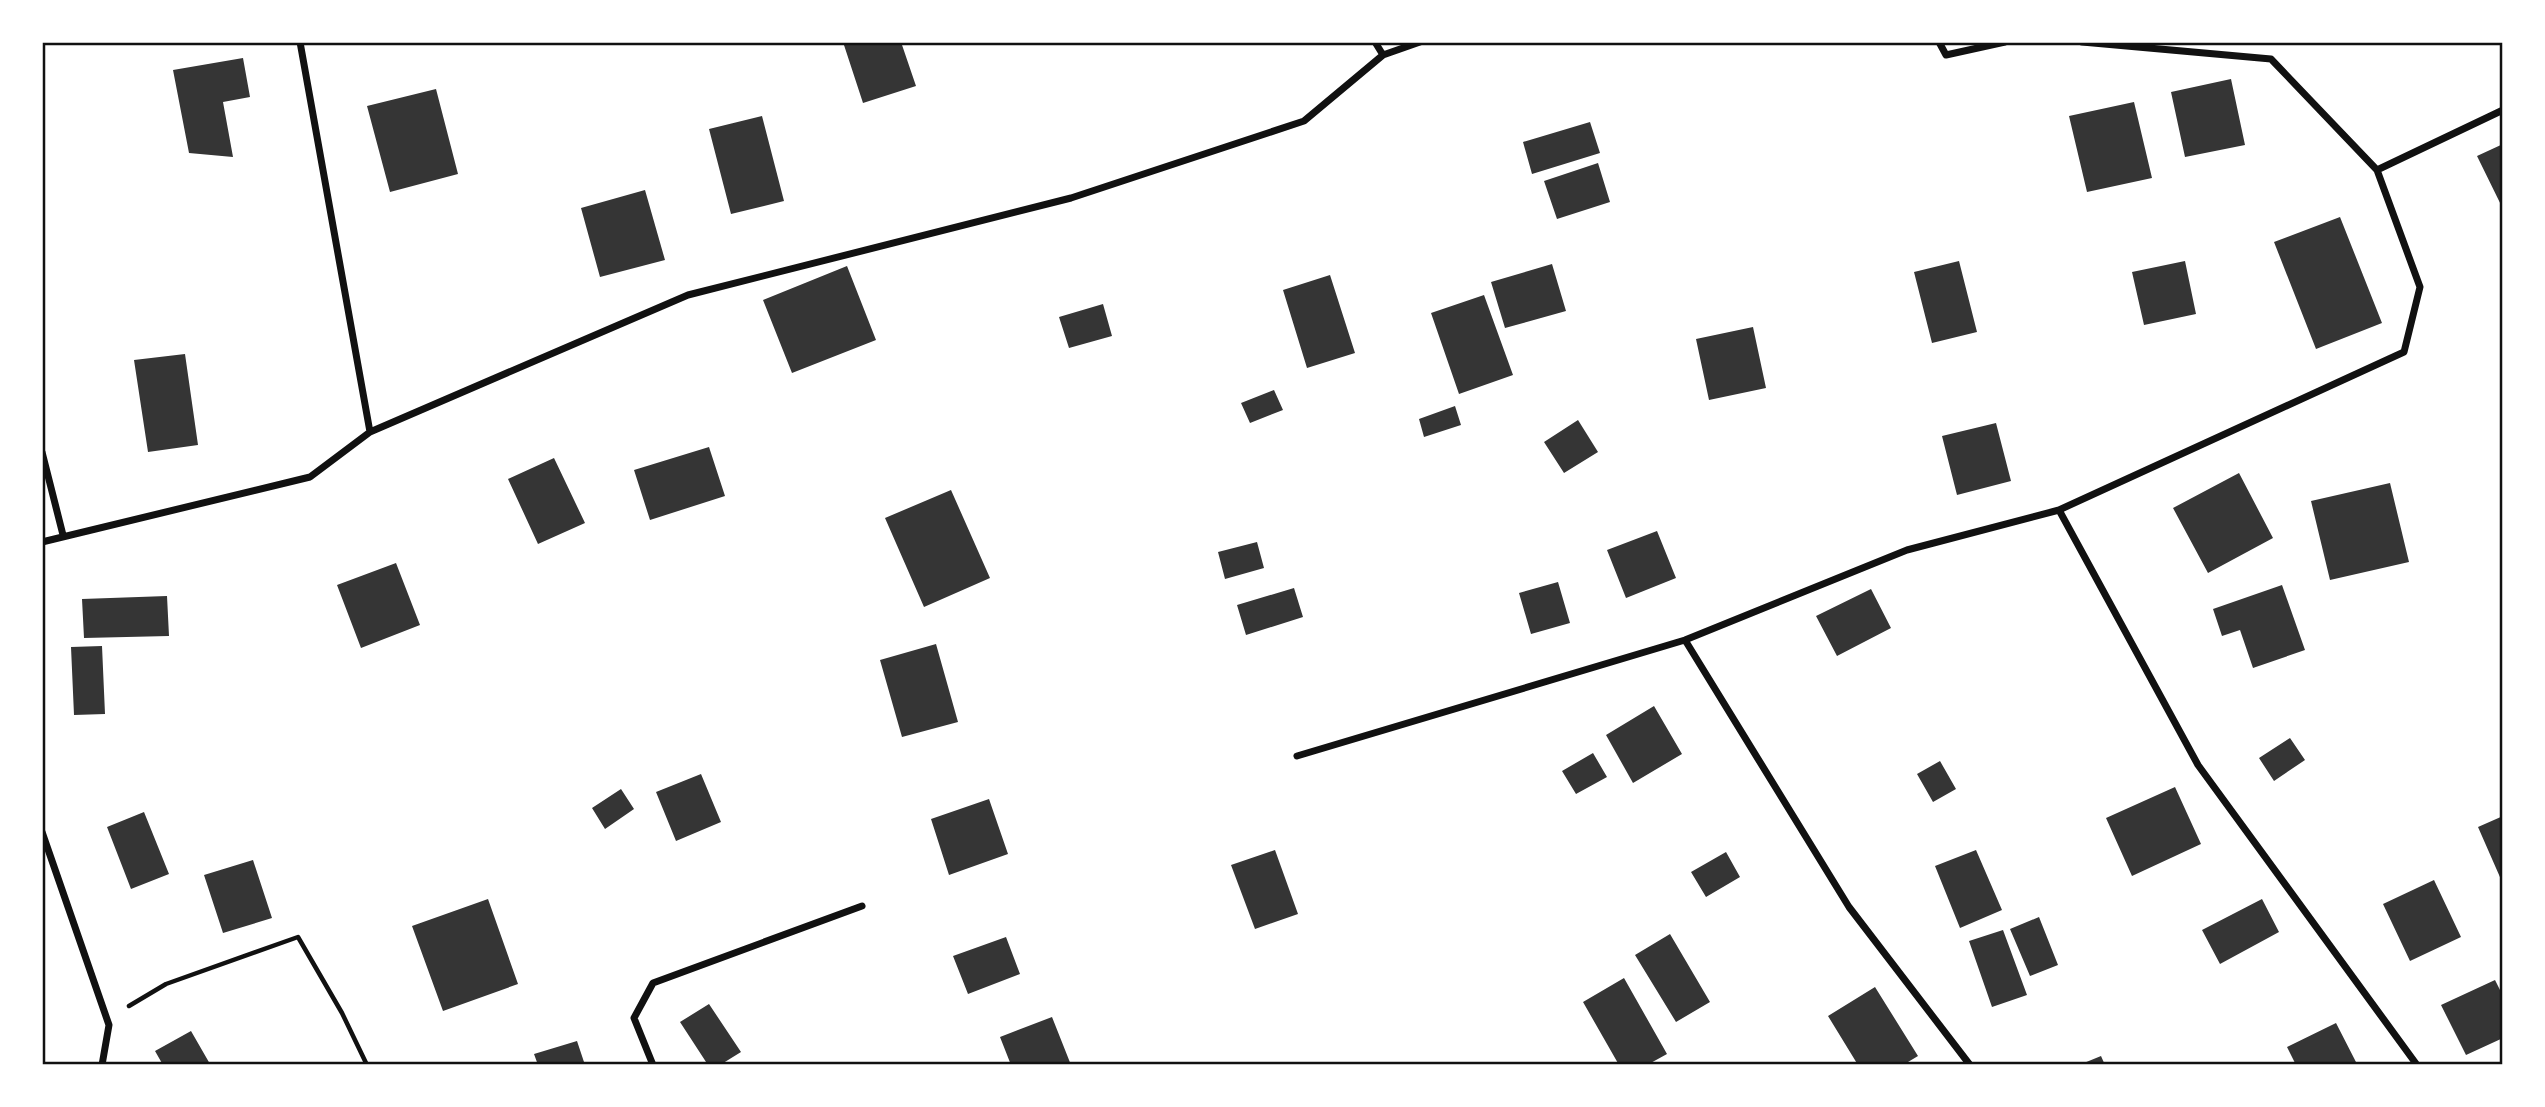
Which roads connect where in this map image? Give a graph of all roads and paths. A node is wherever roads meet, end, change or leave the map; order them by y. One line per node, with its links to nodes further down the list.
1 (300, 42): 10 (street)
2 (1375, 42): 7 (street)
3 (1420, 42): 7 (street)
4 (1939, 42): 5 (street)
5 (2005, 42)
6 (2082, 42): 9 (street)
7 (1382, 55): 10 (street)
8 (2503, 110): 9 (street)
9 (2377, 170): 12 (street)
10 (370, 432): 13 (street)
11 (42, 452): 13 (street)
12 (2059, 510): 15 (street); 24 (street)
13 (63, 535): 14 (street)
14 (42, 542)
15 (1685, 640): 16 (street); 23 (street)
16 (1297, 756)
17 (42, 832): 19 (street)
18 (862, 906): 22 (street)
19 (108, 1020): 20 (street); 21 (path)
20 (102, 1065)
21 (367, 1065)
22 (653, 1065)
23 (1970, 1065)
24 (2417, 1065)

